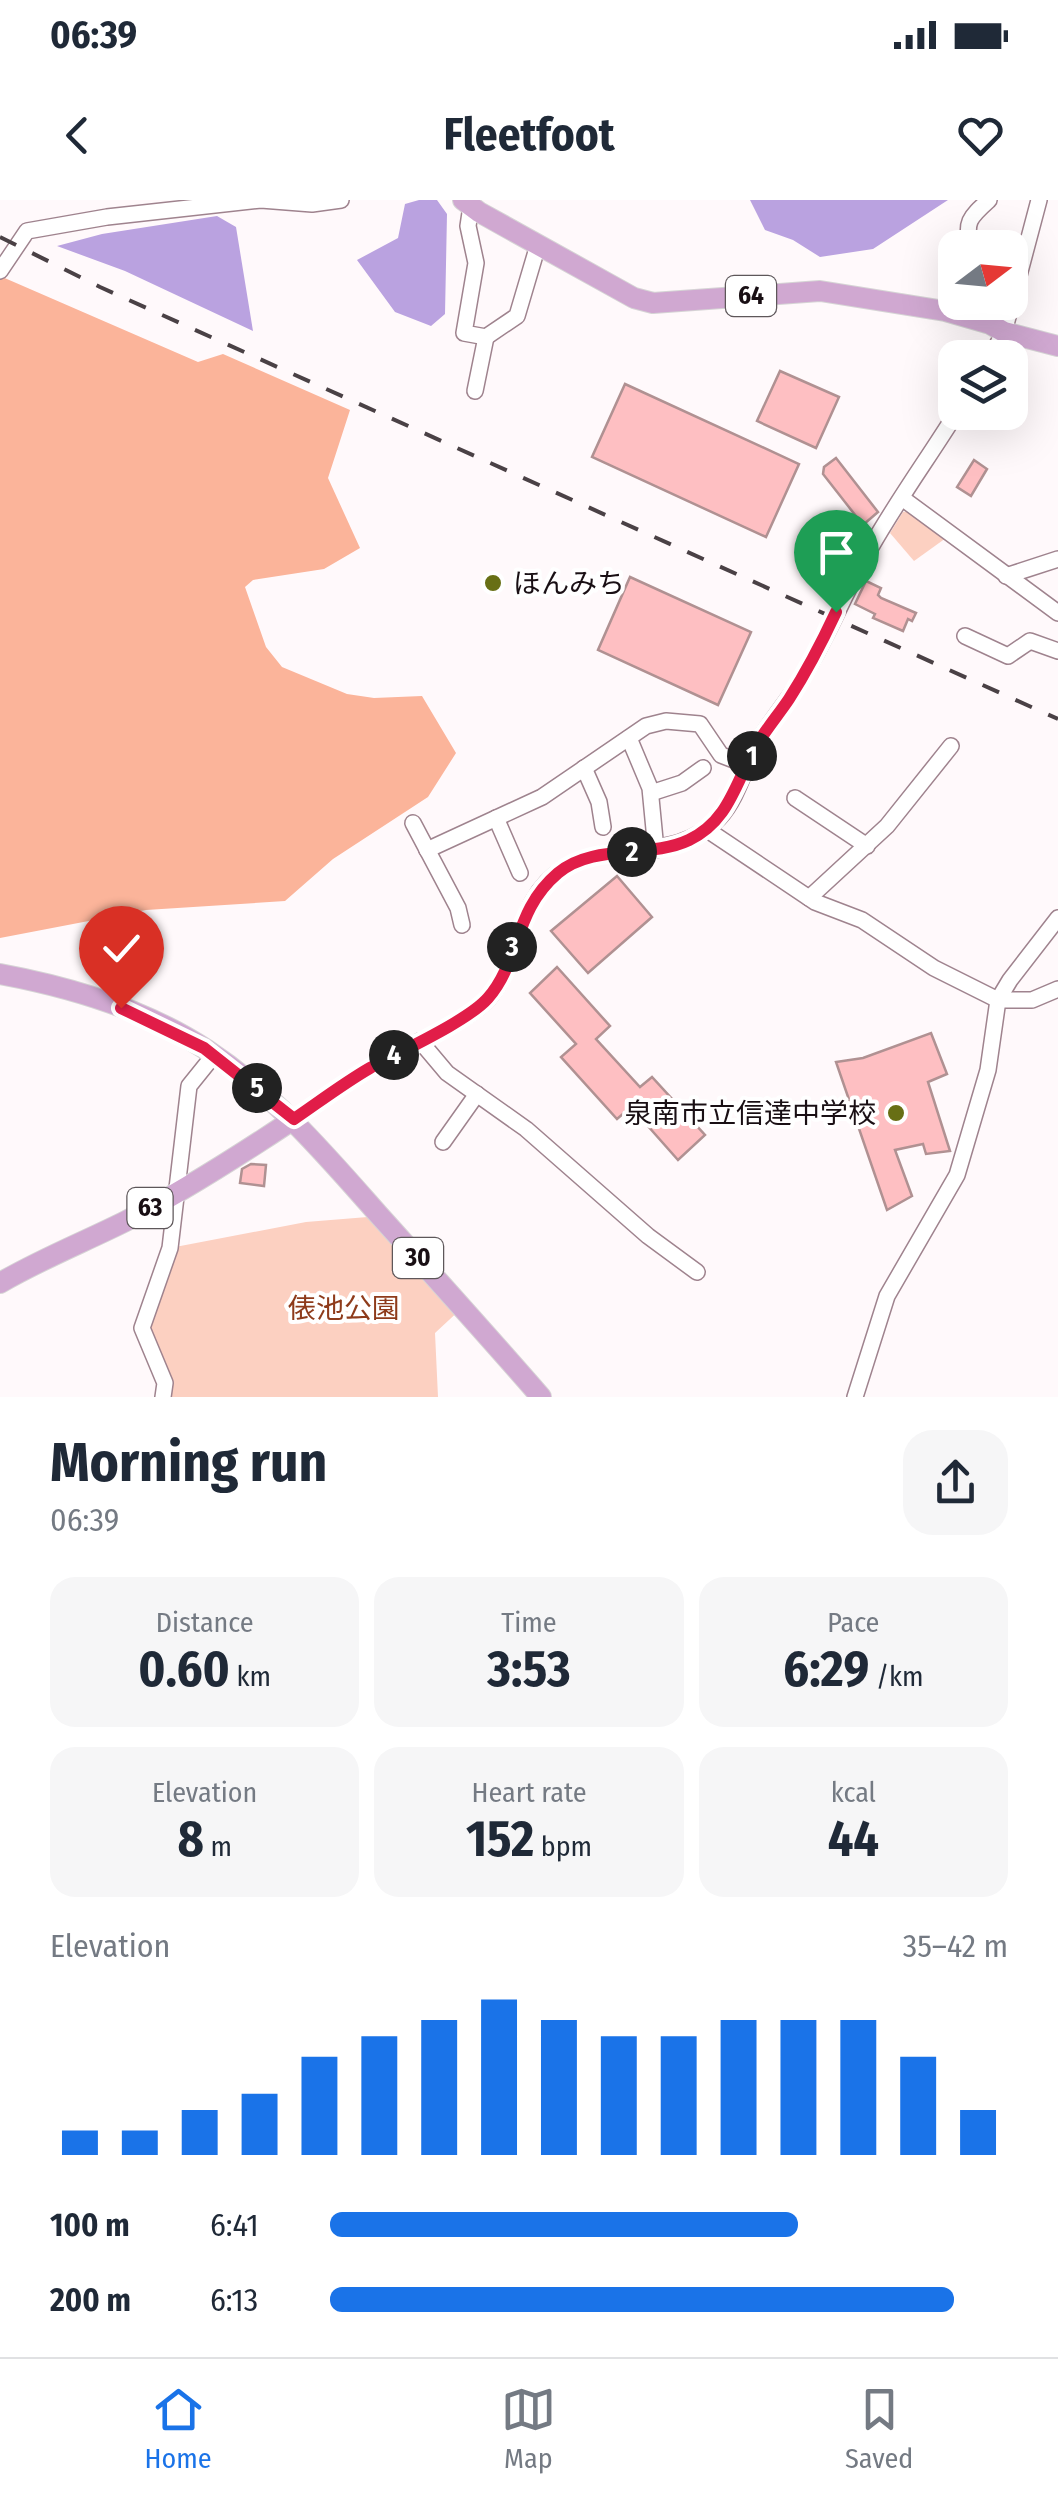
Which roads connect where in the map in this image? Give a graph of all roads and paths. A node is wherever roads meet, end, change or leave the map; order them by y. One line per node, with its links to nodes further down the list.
1 (341, 200): 8 (street)
2 (989, 200): 5 (street)
3 (1039, 200): 6 (street)
4 (473, 204): 7 (main road, 64); 11 (street)
5 (966, 230)
6 (1028, 236)
7 (538, 245): 9 (main road, 64); 11 (street)
8 (0, 271)
9 (938, 310)
10 (1009, 320): 12 (main road, 64)
11 (486, 336): 13 (street)
12 (1058, 346)
13 (474, 391)
14 (945, 430): 15 (street)
15 (902, 498): 17 (street); 23 (street)
16 (1058, 560): 17 (street)
17 (1006, 576): 18 (street)
18 (1058, 613)
19 (964, 636): 20 (street)
20 (1058, 651)
21 (629, 738): 23 (street); 24 (street); 26 (street)
22 (952, 746): 32 (street)
23 (747, 765): 31 (street)
24 (584, 768): 28 (street); 30 (street)
25 (703, 768): 26 (street)
26 (651, 793): 34 (street)
27 (795, 798): 32 (street)
28 (496, 818): 33 (street); 35 (street)
29 (413, 823): 33 (street)
30 (603, 827)
31 (706, 829): 34 (street); 36 (street)
32 (866, 846): 36 (street)
33 (427, 850): 38 (street)
34 (656, 850): 42 (street)
35 (520, 874)
36 (809, 898): 41 (street)
37 (1058, 918): 41 (street)
38 (462, 925)
39 (0, 974): 43 (main road, 30)
40 (1058, 989): 41 (street)
41 (998, 1000): 52 (street)
42 (420, 1041): 44 (street); 45 (street)
43 (214, 1054): 45 (main road, 30); 47 (street)
44 (477, 1094): 46 (street); 48 (street)
45 (294, 1119): 47 (main road, 63); 51 (main road, 30)
46 (443, 1142)
47 (177, 1193): 49 (main road, 63); 50 (street)
48 (697, 1272)
49 (0, 1284)
50 (163, 1397)
51 (541, 1397)
52 (855, 1397)

